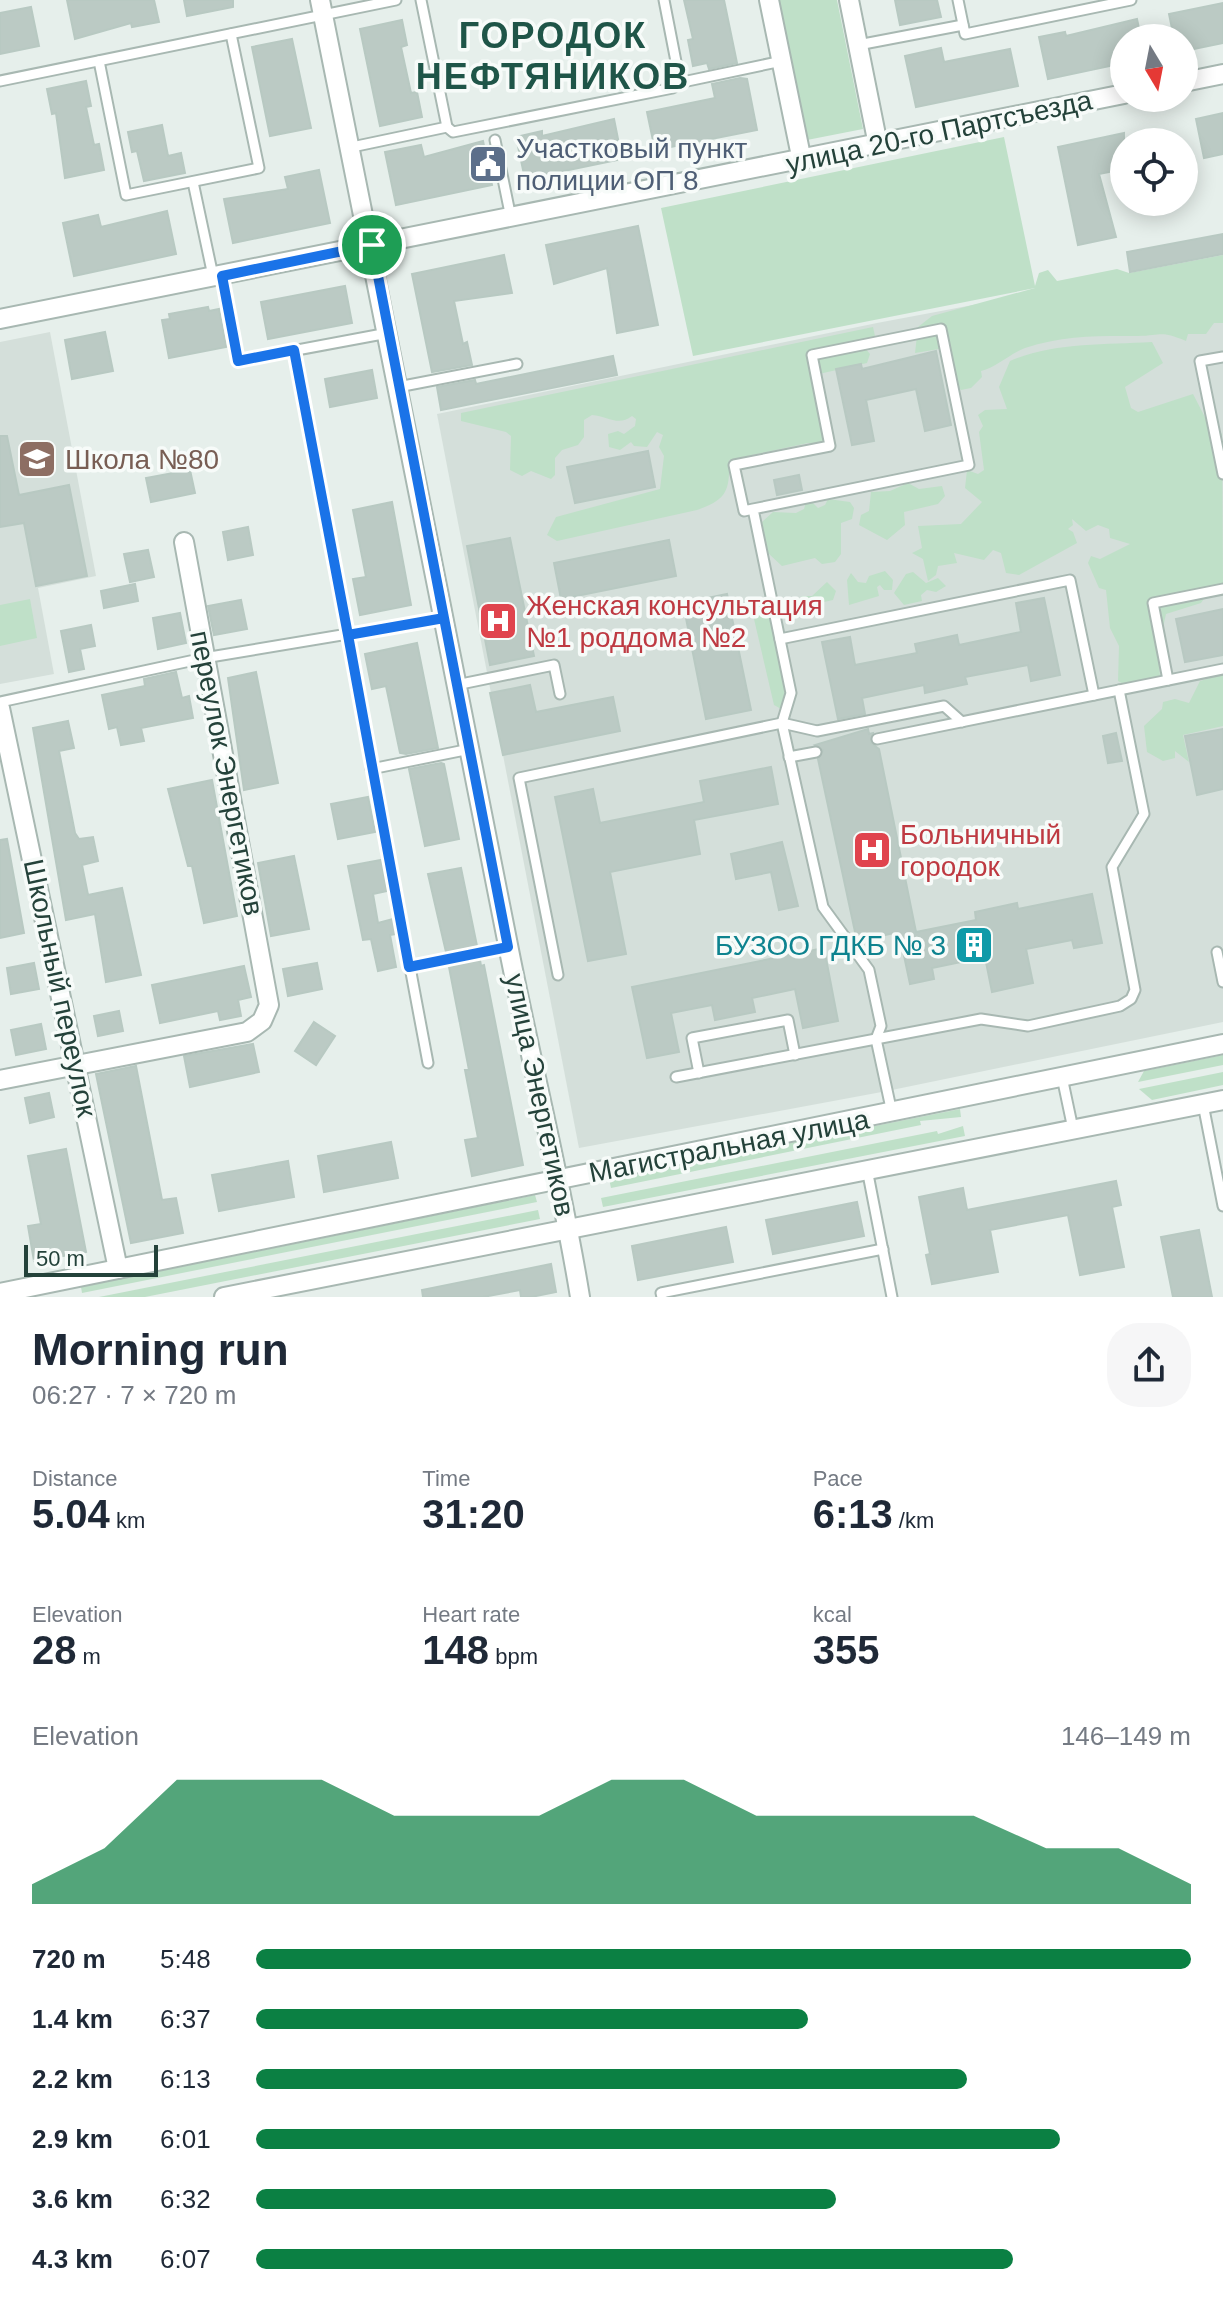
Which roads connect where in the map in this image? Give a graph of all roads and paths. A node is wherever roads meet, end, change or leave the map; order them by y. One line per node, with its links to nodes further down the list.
1 (396, 0): 8 (lane)
2 (421, 0): 19 (lane)
3 (664, 0): 17 (lane)
4 (769, 0): 13 (street)
5 (849, 0): 11 (street)
6 (958, 0): 9 (lane)
7 (1131, 0): 9 (lane)
8 (322, 7): 10 (lane); 22 (street, улица Энергетиков)
9 (963, 25): 11 (lane)
10 (231, 34): 12 (lane); 24 (lane)
11 (858, 45): 21 (street)
12 (99, 61): 16 (lane); 24 (lane)
13 (782, 61): 17 (lane); 23 (street)
14 (1223, 74): 15 (street)
15 (1198, 79)
16 (0, 81)
17 (678, 83): 19 (lane)
18 (1110, 97): 21 (street, улица 20-го Партсъезда)
19 (447, 127): 22 (lane)
20 (495, 140): 25 (lane)
21 (878, 145): 23 (street, улица 20-го Партсъезда)
22 (352, 147): 26 (street, улица Энергетиков)
23 (802, 161): 25 (street, улица 20-го Партсъезда)
24 (193, 182): 27 (lane)
25 (511, 218): 26 (street, улица 20-го Партсъезда)
26 (372, 245): 27 (street, улица 20-го Партсъезда); 29 (street, улица Энергетиков)
27 (217, 277): 28 (street, улица 20-го Партсъезда); 30 (lane)
28 (0, 319)
29 (388, 333): 30 (lane); 33 (street, улица Энергетиков)
30 (294, 350): 39 (lane)
31 (1223, 357): 34 (lane)
32 (517, 364): 33 (lane)
33 (398, 387): 38 (street, улица Энергетиков)
34 (1223, 474)
35 (753, 509): 35 (lane); 40 (lane)
36 (184, 542): 41 (street, переулок Энергетиков)
37 (1223, 589): 43 (lane)
38 (444, 618): 39 (lane); 44 (street, улица Энергетиков)
39 (348, 635): 41 (lane); 55 (lane)
40 (780, 639): 47 (lane); 50 (lane)
41 (204, 658): 48 (lane); 65 (street, переулок Энергетиков)
42 (1223, 669): 43 (lane)
43 (1168, 680): 45 (lane)
44 (456, 685): 46 (lane); 52 (street, улица Энергетиков)
45 (1119, 690): 47 (lane); 61 (lane)
46 (560, 694)
47 (1094, 695): 49 (lane)
48 (0, 705): 65 (street, Школьный переулок)
49 (962, 722): 50 (lane); 51 (lane)
50 (782, 723): 54 (lane); 59 (lane)
51 (877, 739)
52 (470, 749): 55 (lane); 56 (street, улица Энергетиков)
53 (816, 752): 54 (lane)
54 (789, 757): 61 (lane)
55 (371, 769): 58 (lane)
56 (508, 947): 58 (lane); 75 (street, улица Энергетиков)
57 (1217, 952): 60 (lane)
58 (409, 967): 64 (lane)
59 (558, 975)
60 (1223, 982)
61 (876, 1039): 63 (lane); 72 (lane)
62 (1223, 1044): 68 (street, Магистральная улица)
63 (795, 1055): 66 (lane); 66 (lane)
64 (428, 1063)
65 (77, 1065): 69 (street); 80 (street, Школьный переулок)
66 (699, 1073): 67 (lane)
67 (676, 1077)
68 (1062, 1077): 72 (street, Магистральная улица); 73 (lane)
69 (0, 1080)
70 (1223, 1100): 71 (street, Магистральная улица)
71 (1203, 1104): 73 (street, Магистральная улица); 76 (lane)
72 (892, 1113): 75 (street, Магистральная улица)
73 (1073, 1129): 74 (street, Магистральная улица)
74 (867, 1169): 78 (street, Магистральная улица); 79 (lane)
75 (559, 1180): 78 (street, улица Энергетиков); 80 (street, Магистральная улица)
76 (1221, 1183): 77 (lane)
77 (1223, 1206)
78 (569, 1228): 82 (street, Магистральная улица); 83 (street, улица Энергетиков)
79 (883, 1249): 84 (lane); 85 (lane)
80 (118, 1269): 81 (street, Магистральная улица)
81 (0, 1293)
82 (224, 1297)
83 (580, 1297)
84 (662, 1297)
85 (892, 1297)

